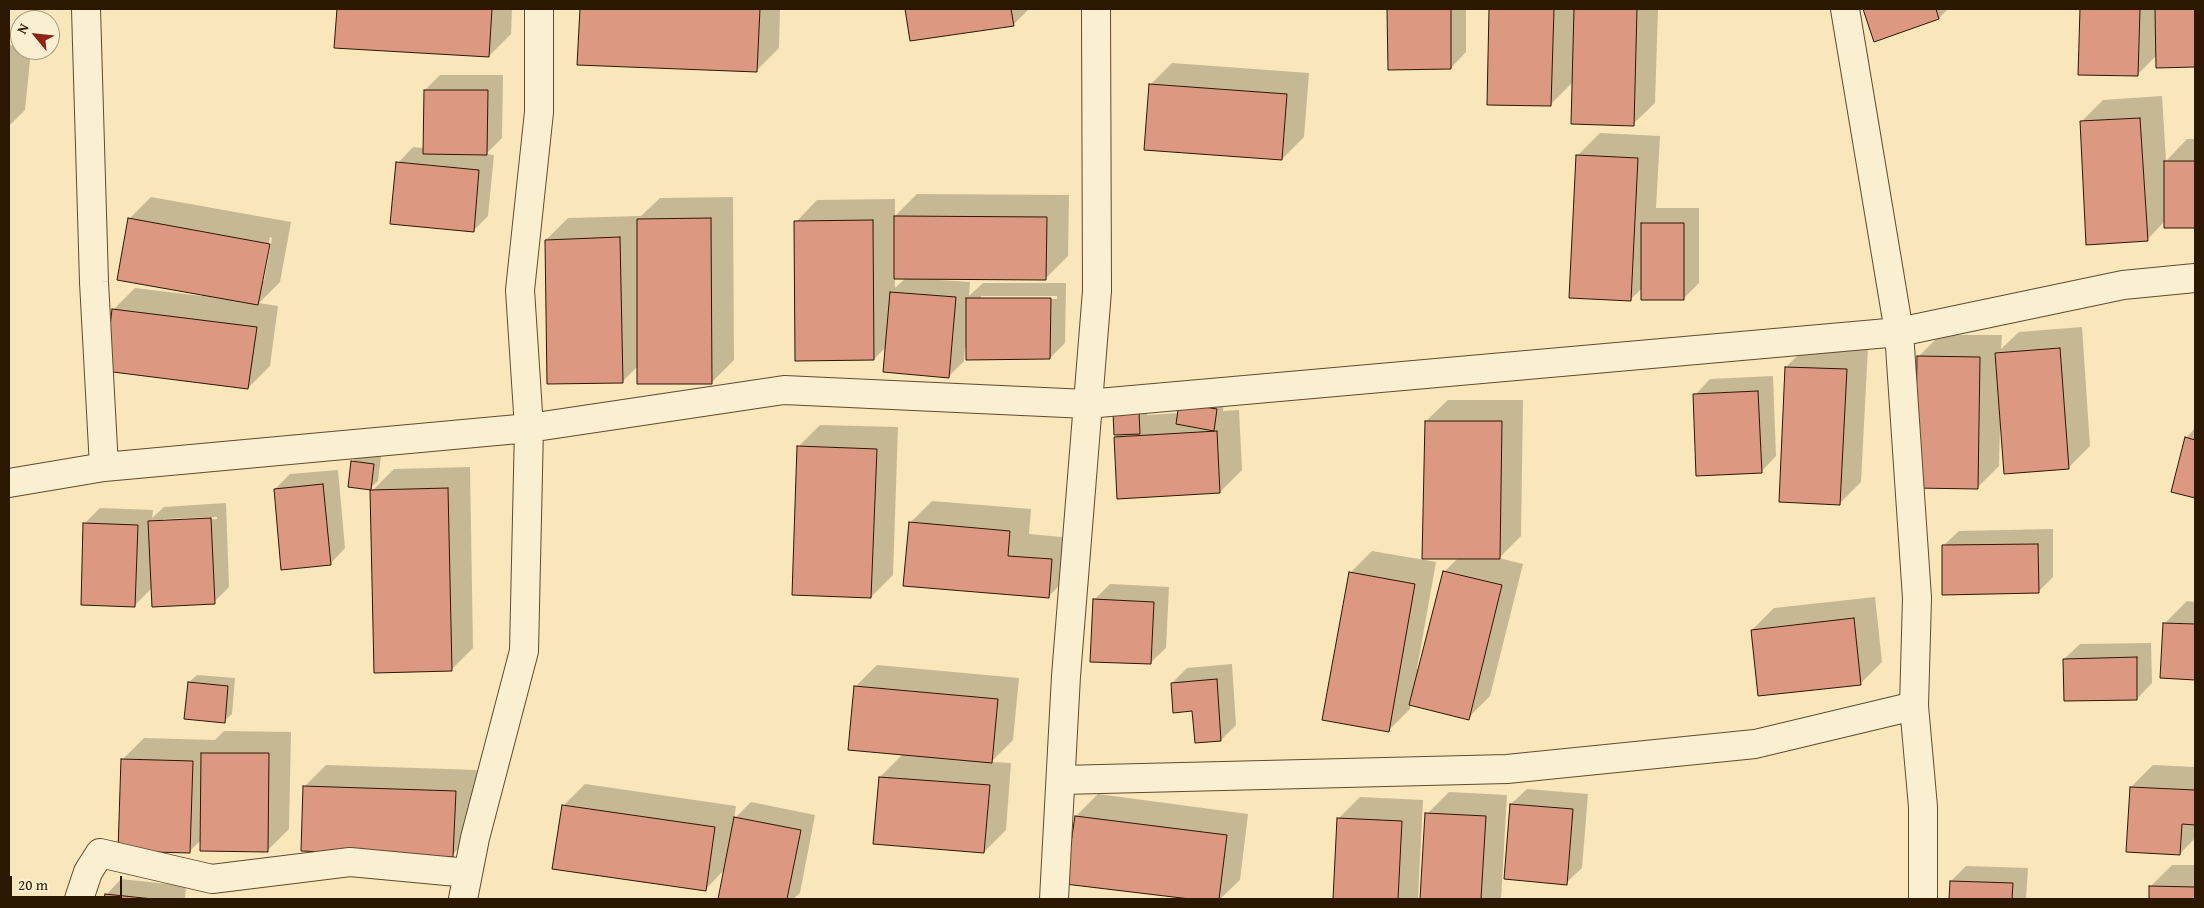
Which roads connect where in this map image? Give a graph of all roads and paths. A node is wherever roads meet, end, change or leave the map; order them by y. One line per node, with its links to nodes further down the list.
1 (86, 9): 9 (street)
2 (539, 9): 8 (street)
3 (1096, 9): 7 (street)
4 (1845, 9): 6 (street)
5 (2195, 278): 6 (street)
6 (1899, 332): 7 (street); 11 (street)
7 (1087, 404): 8 (street); 12 (street)
8 (529, 428): 9 (street); 13 (street)
9 (104, 467): 10 (street)
10 (9, 483)
11 (1914, 706): 12 (street); 16 (street)
12 (1061, 780): 15 (street)
13 (465, 886): 14 (street)
14 (79, 899)
15 (1054, 899)
16 (1923, 899)

